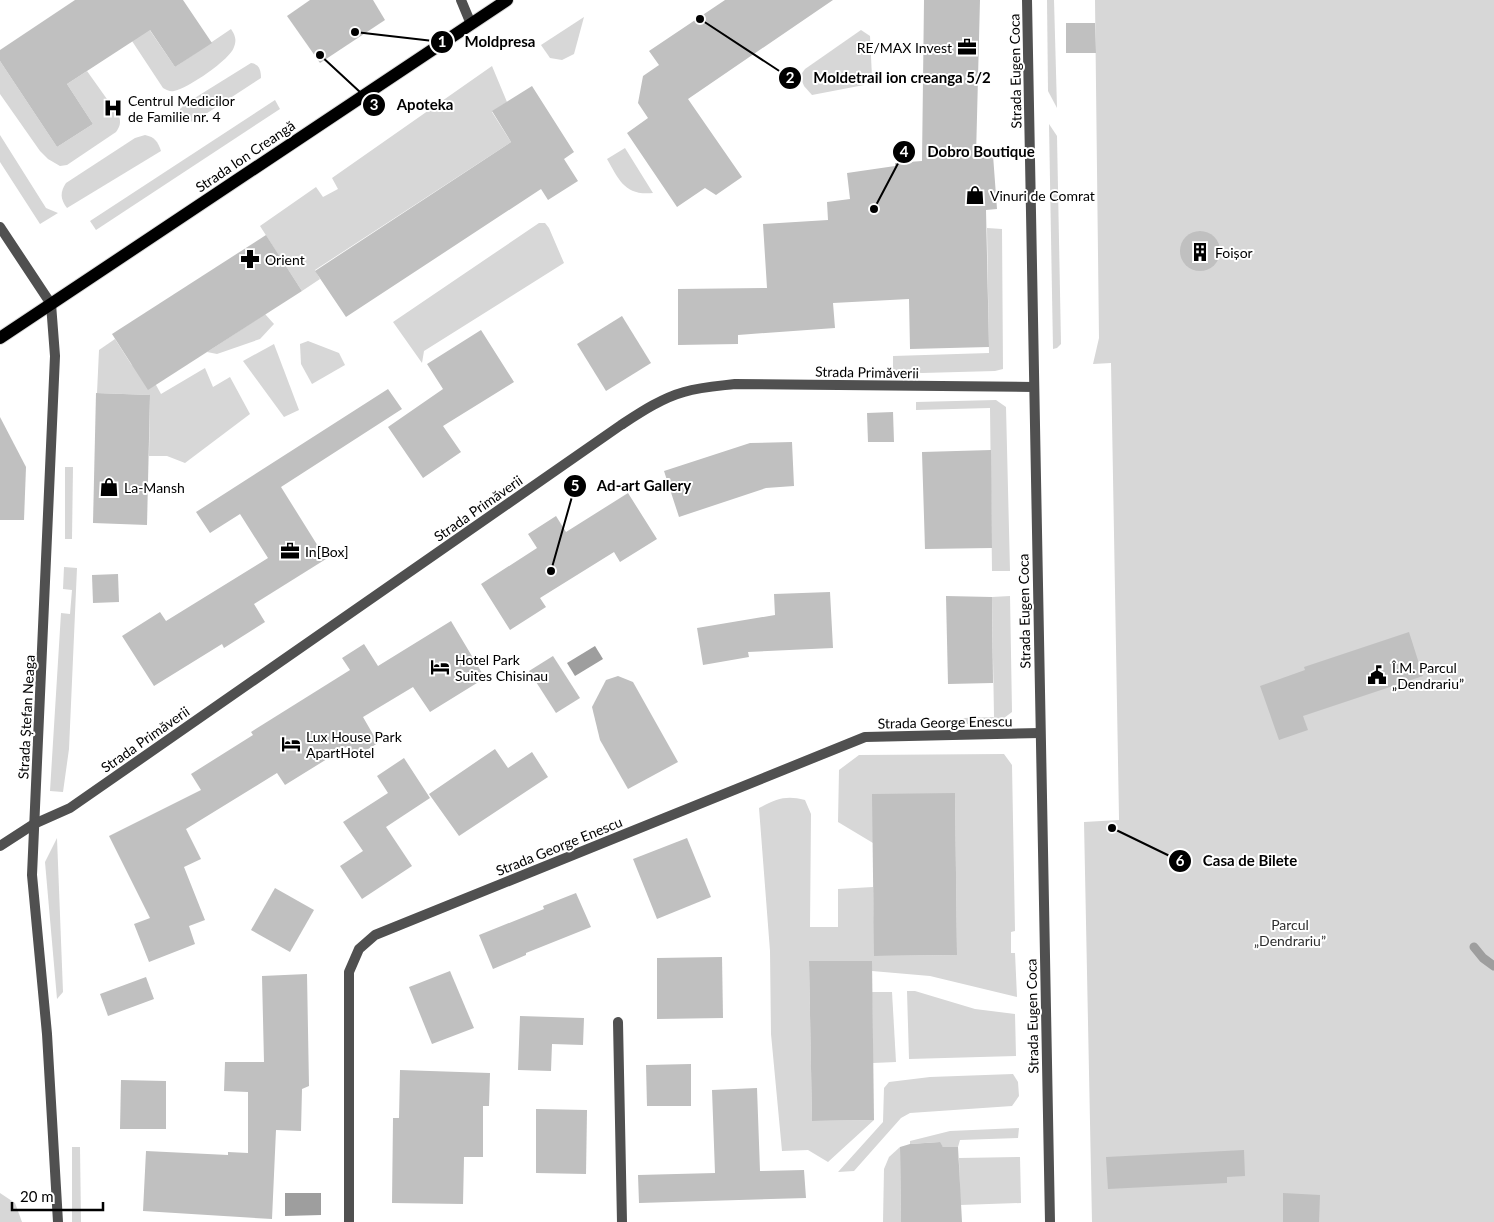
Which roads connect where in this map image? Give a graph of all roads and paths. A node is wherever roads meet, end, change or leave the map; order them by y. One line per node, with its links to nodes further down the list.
1 (461, 0): 4 (street)
2 (507, 0): 4 (main road, Strada Ion Creangă)
3 (1027, 0): 8 (street, Strada Eugen Coca)
4 (471, 24): 6 (main road, Strada Ion Creangă)
5 (0, 227): 6 (street)
6 (51, 304): 7 (main road, Strada Ion Creangă); 10 (street, Strada Ștefan Neaga)
7 (0, 338)
8 (1034, 386): 9 (street, Strada Eugen Coca); 10 (street, Strada Primăverii)
9 (1040, 733): 14 (street, Strada George Enescu); 16 (street, Strada Eugen Coca)
10 (34, 824): 11 (street, Strada Primăverii); 13 (street, Strada Ștefan Neaga)
11 (0, 846)
12 (618, 1022): 15 (street)
13 (58, 1222)
14 (349, 1222)
15 (622, 1222)
16 (1050, 1222)

